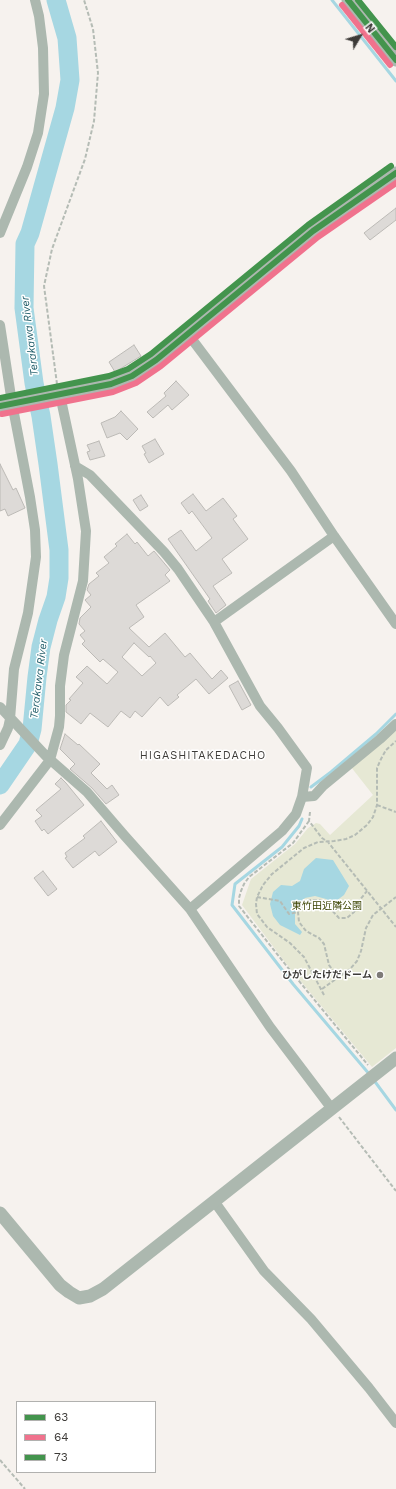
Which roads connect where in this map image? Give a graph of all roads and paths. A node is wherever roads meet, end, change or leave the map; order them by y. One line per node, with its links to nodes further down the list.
1 (35, 0): 6 (street)
2 (84, 0): 9 (path)
3 (348, 0): 4 (street)
4 (396, 60)
5 (396, 172): 8 (street)
6 (0, 233)
7 (0, 325): 10 (street)
8 (188, 334): 9 (street); 12 (street)
9 (58, 395): 10 (street); 11 (street)
10 (9, 404): 16 (street)
11 (75, 466): 13 (street); 20 (street)
12 (334, 536): 13 (street); 14 (street)
13 (214, 622): 21 (street)
14 (396, 624)
15 (0, 707): 16 (street)
16 (12, 721): 19 (street); 20 (street)
17 (396, 724): 21 (street)
18 (396, 741): 22 (path)
19 (0, 746)
20 (48, 758): 26 (street); 32 (street)
21 (302, 798): 32 (street)
22 (377, 806): 24 (path); 27 (path)
23 (310, 812): 25 (path)
24 (396, 812)
25 (309, 821): 27 (path); 39 (path)
26 (0, 825)
27 (328, 842): 28 (path); 29 (path)
28 (367, 891): 31 (path); 33 (path)
29 (257, 897): 33 (path); 36 (path)
30 (396, 897): 31 (path)
31 (382, 908): 34 (path); 35 (path)
32 (190, 909): 40 (street)
33 (296, 912): 35 (path)
34 (396, 927)
35 (338, 978): 36 (path)
36 (322, 989): 37 (path)
37 (324, 995)
38 (396, 1058): 39 (street)
39 (373, 1076): 40 (street)
40 (332, 1109): 41 (path); 42 (street)
41 (396, 1191)
42 (214, 1201): 43 (street); 44 (street)
43 (0, 1213)
44 (396, 1423)
45 (0, 1460): 46 (path)
46 (25, 1489)

